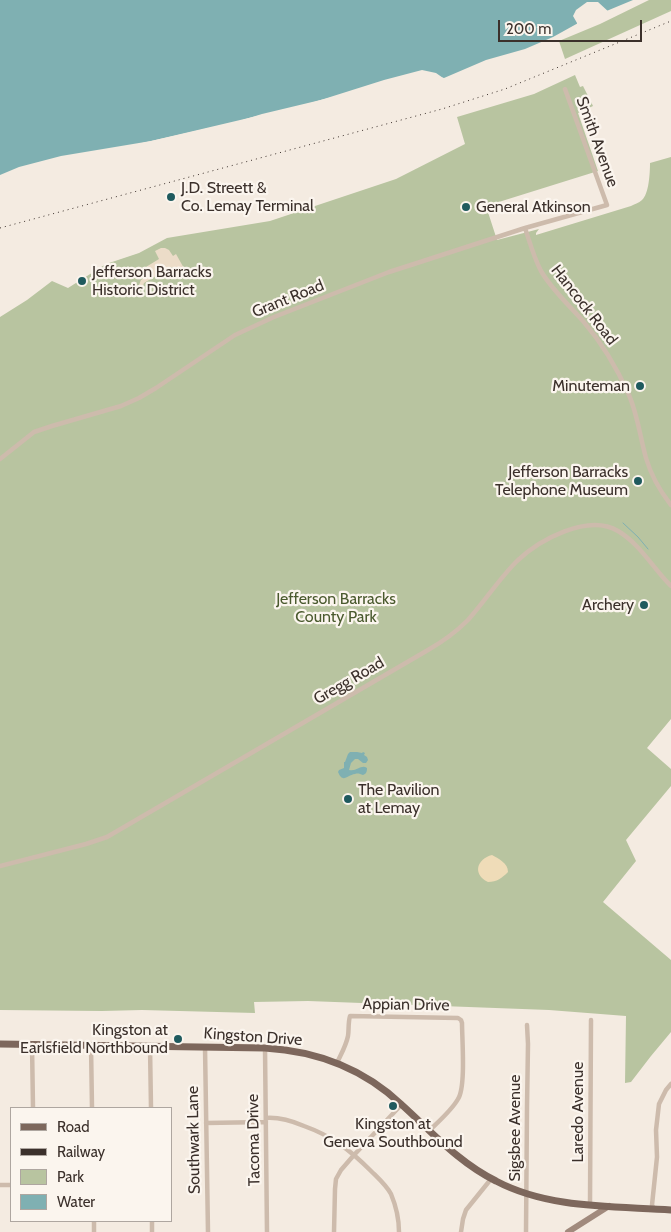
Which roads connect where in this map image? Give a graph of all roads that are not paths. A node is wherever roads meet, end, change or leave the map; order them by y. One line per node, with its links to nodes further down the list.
1 (565, 89): 2 (street, Smith Avenue)
2 (607, 205): 3 (street, Grant Road)
3 (525, 228): 4 (street, Grant Road); 5 (street, Hancock Road)
4 (0, 459)
5 (671, 505)
6 (671, 586): 7 (street, Gregg Road)
7 (0, 866)
8 (591, 1020): 28 (street, Laredo Avenue)
9 (527, 1025): 27 (street, Sigsbee Avenue)
10 (0, 1044): 11 (main road, Kingston Drive)
11 (32, 1044): 12 (main road, Kingston Drive); 19 (street)
12 (91, 1046): 13 (main road, Kingston Drive); 20 (street)
13 (150, 1046): 14 (main road, Kingston Drive); 21 (street)
14 (205, 1047): 15 (main road, Kingston Drive); 23 (street, Southwark Lane)
15 (265, 1048): 16 (main road, Kingston Drive); 22 (street, Tacoma Drive)
16 (337, 1063): 18 (main road, Kingston Drive); 24 (street, Appian Drive)
17 (671, 1084): 30 (street)
18 (402, 1104): 24 (main road, Kingston Drive); 25 (street)
19 (33, 1107)
20 (92, 1107)
21 (151, 1107)
22 (266, 1120): 23 (street); 25 (street); 33 (street, Tacoma Drive)
23 (206, 1123): 32 (street, Southwark Lane)
24 (429, 1131): 26 (main road, Kingston Drive)
25 (354, 1154): 34 (street); 35 (street)
26 (491, 1178): 27 (main road, Kingston Drive); 36 (street)
27 (526, 1194): 28 (main road, Kingston Drive); 37 (street, Sigsbee Avenue)
28 (590, 1204): 29 (main road, Kingston Drive)
29 (608, 1206): 30 (main road, Kingston Drive); 38 (main road)
30 (654, 1209): 31 (main road, Kingston Drive)
31 (671, 1210)
32 (208, 1232)
33 (267, 1232)
34 (334, 1232)
35 (399, 1232)
36 (462, 1232)
37 (526, 1232)
38 (568, 1232)

